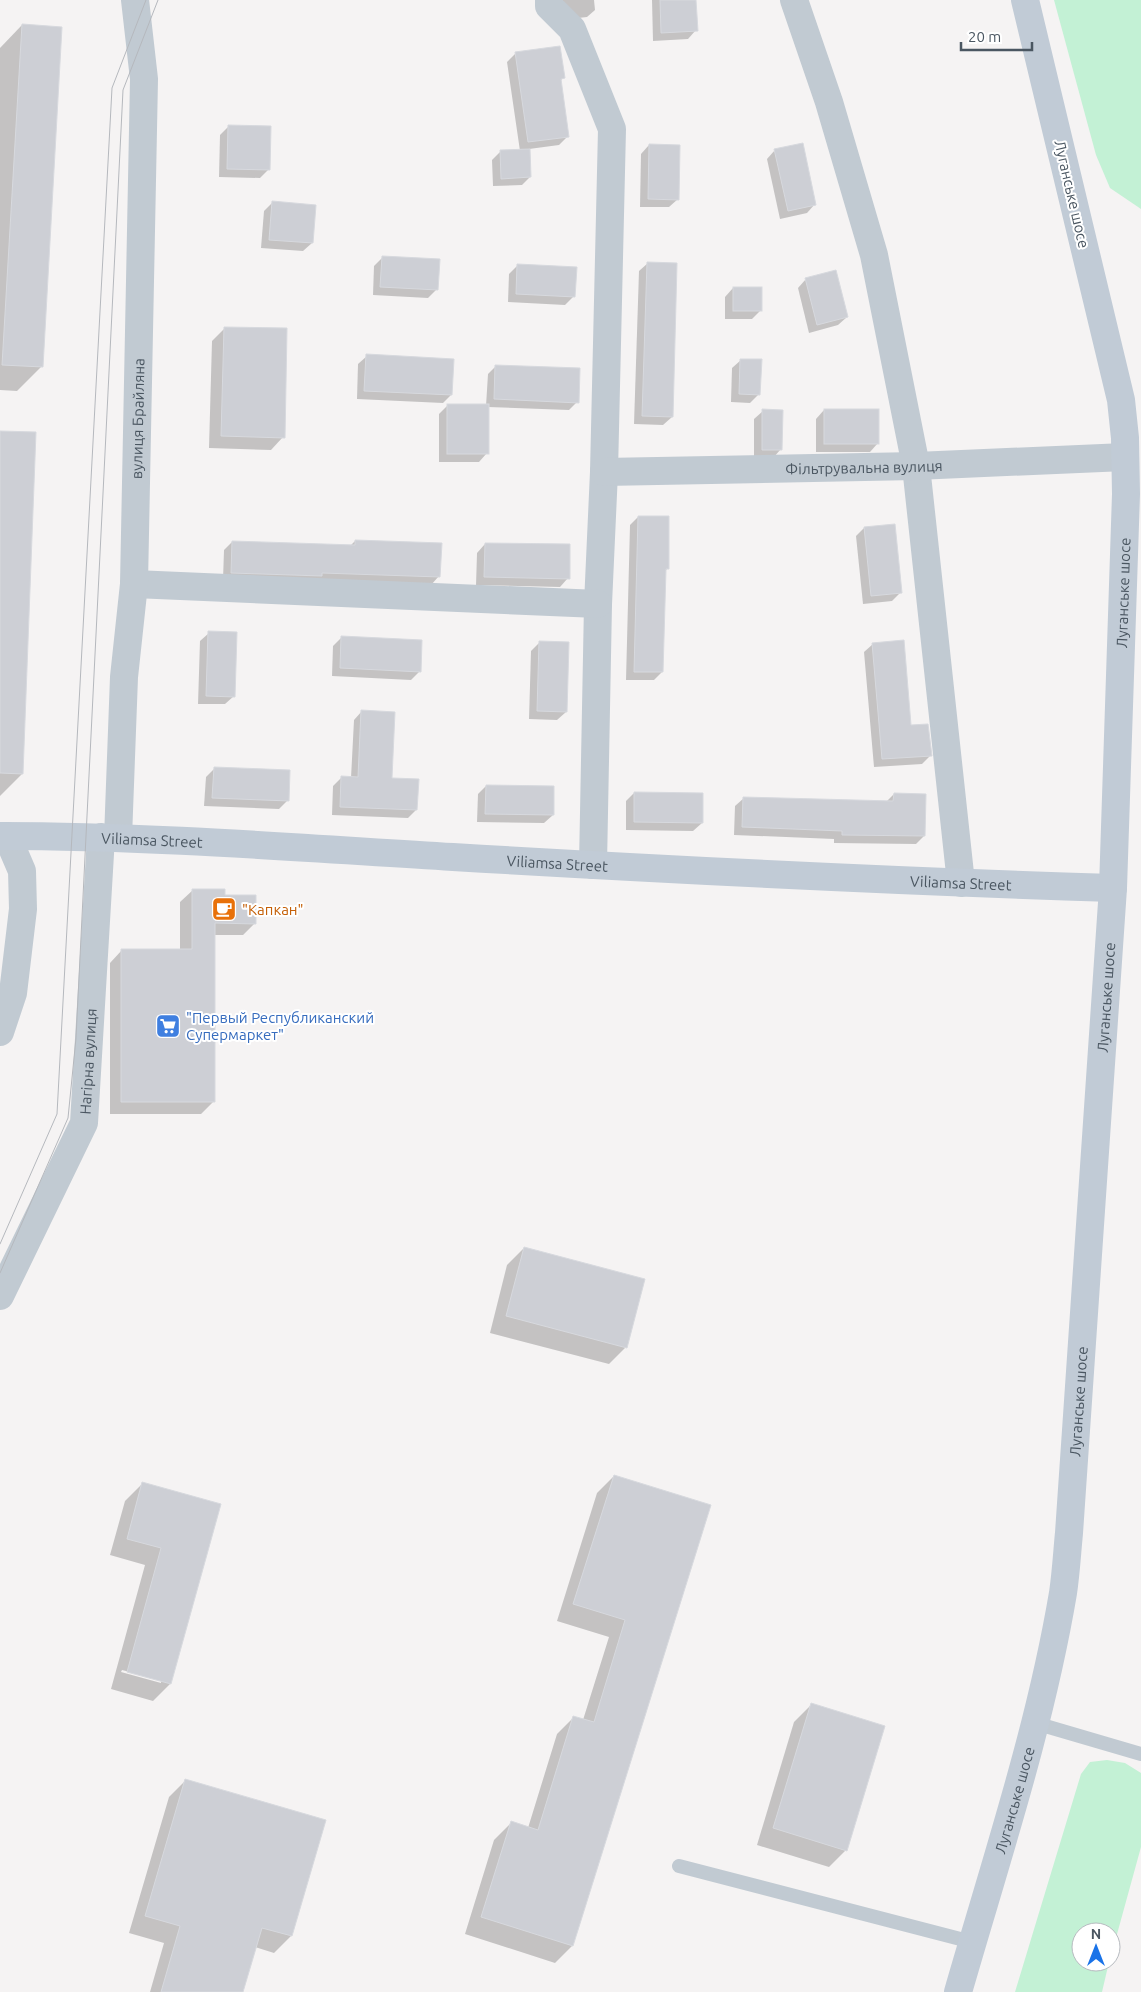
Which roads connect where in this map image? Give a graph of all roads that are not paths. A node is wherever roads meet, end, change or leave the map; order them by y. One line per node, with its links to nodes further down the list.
1 (134, 0): 8 (street, вулиця Брайляна)
2 (549, 0): 7 (street)
3 (794, 0): 6 (street)
4 (1025, 0): 5 (main road, Луганське шосе)
5 (1130, 444): 6 (street, Фільтрувальна вулиця); 14 (main road, Луганське шосе)
6 (916, 466): 7 (street, Фільтрувальна вулиця); 13 (street)
7 (604, 472): 9 (street)
8 (134, 584): 9 (street); 11 (street, вулиця Брайляна)
9 (598, 604): 12 (street)
10 (4, 836): 11 (main road, Viliamsa Street); 15 (street)
11 (110, 838): 12 (main road, Viliamsa Street); 16 (street, Нагірна вулиця)
12 (594, 865): 13 (main road, Viliamsa Street)
13 (961, 883): 14 (main road, Viliamsa Street)
14 (1113, 888): 17 (main road, Луганське шосе)
15 (0, 1032)
16 (0, 1296)
17 (1035, 1723): 18 (lane); 20 (main road, Луганське шосе)
18 (1141, 1754)
19 (679, 1866): 20 (lane)
20 (972, 1942): 21 (main road, Луганське шосе)
21 (958, 1992)

